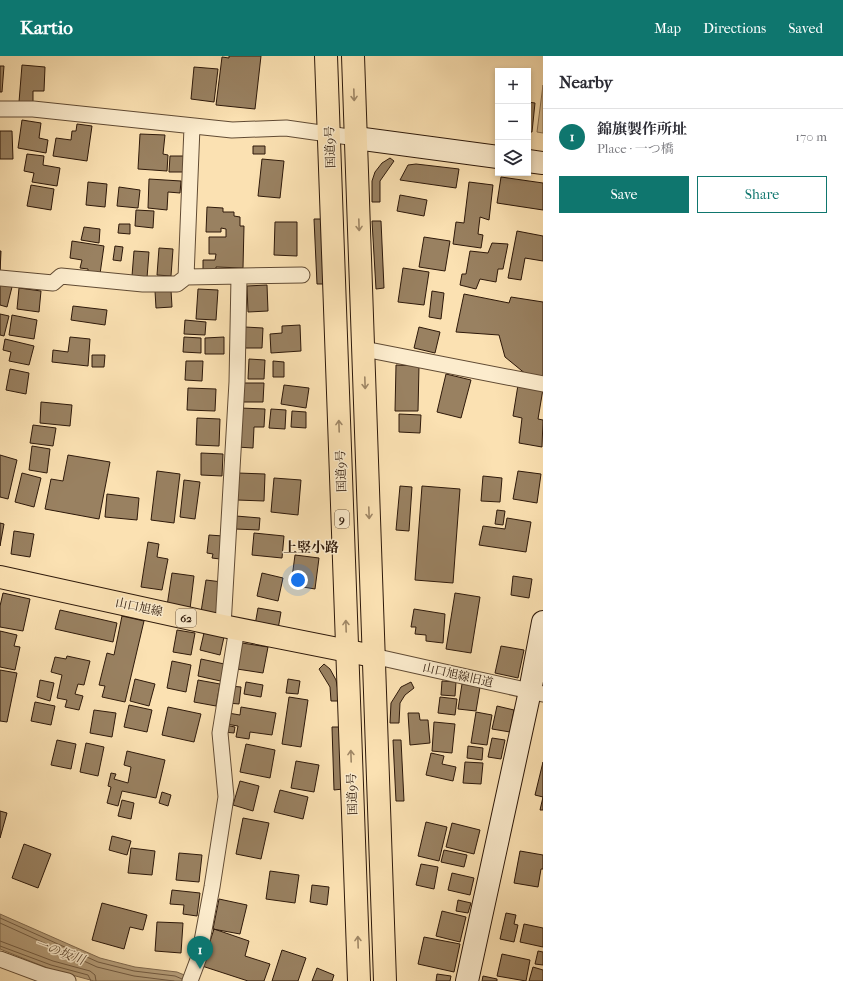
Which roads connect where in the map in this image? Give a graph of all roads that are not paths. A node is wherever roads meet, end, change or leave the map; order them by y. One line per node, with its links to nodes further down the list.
1 (326, 56): 5 (main road, 国道9号 / 9)
2 (353, 56): 6 (main road, one-way to 6)
3 (0, 109): 4 (street)
4 (192, 127): 5 (street); 11 (street)
5 (330, 136): 6 (street); 19 (main road, 国道9号 / 9, one-way to 5)
6 (356, 138): 7 (street); 14 (main road, one-way to 14)
7 (495, 157)
8 (531, 161): 9 (street)
9 (543, 163)
10 (302, 275): 12 (street)
11 (186, 277): 12 (street); 13 (street)
12 (239, 277): 18 (street)
13 (0, 278)
14 (364, 350): 15 (street); 20 (main road, one-way to 20)
15 (543, 384)
16 (0, 577): 18 (main road, 山口旭線 / 62)
17 (543, 622): 21 (street)
18 (230, 627): 19 (main road, 山口旭線 / 62); 23 (street)
19 (347, 650): 20 (main road, 山口旭線 / 62); 25 (main road, 国道9号 / 9, one-way to 19)
20 (373, 656): 21 (street, 山口旭線旧道); 26 (main road)
21 (537, 692): 27 (street)
22 (0, 959): 24 (street)
23 (191, 976)
24 (68, 981)
25 (359, 981)
26 (385, 981)
27 (467, 981)

